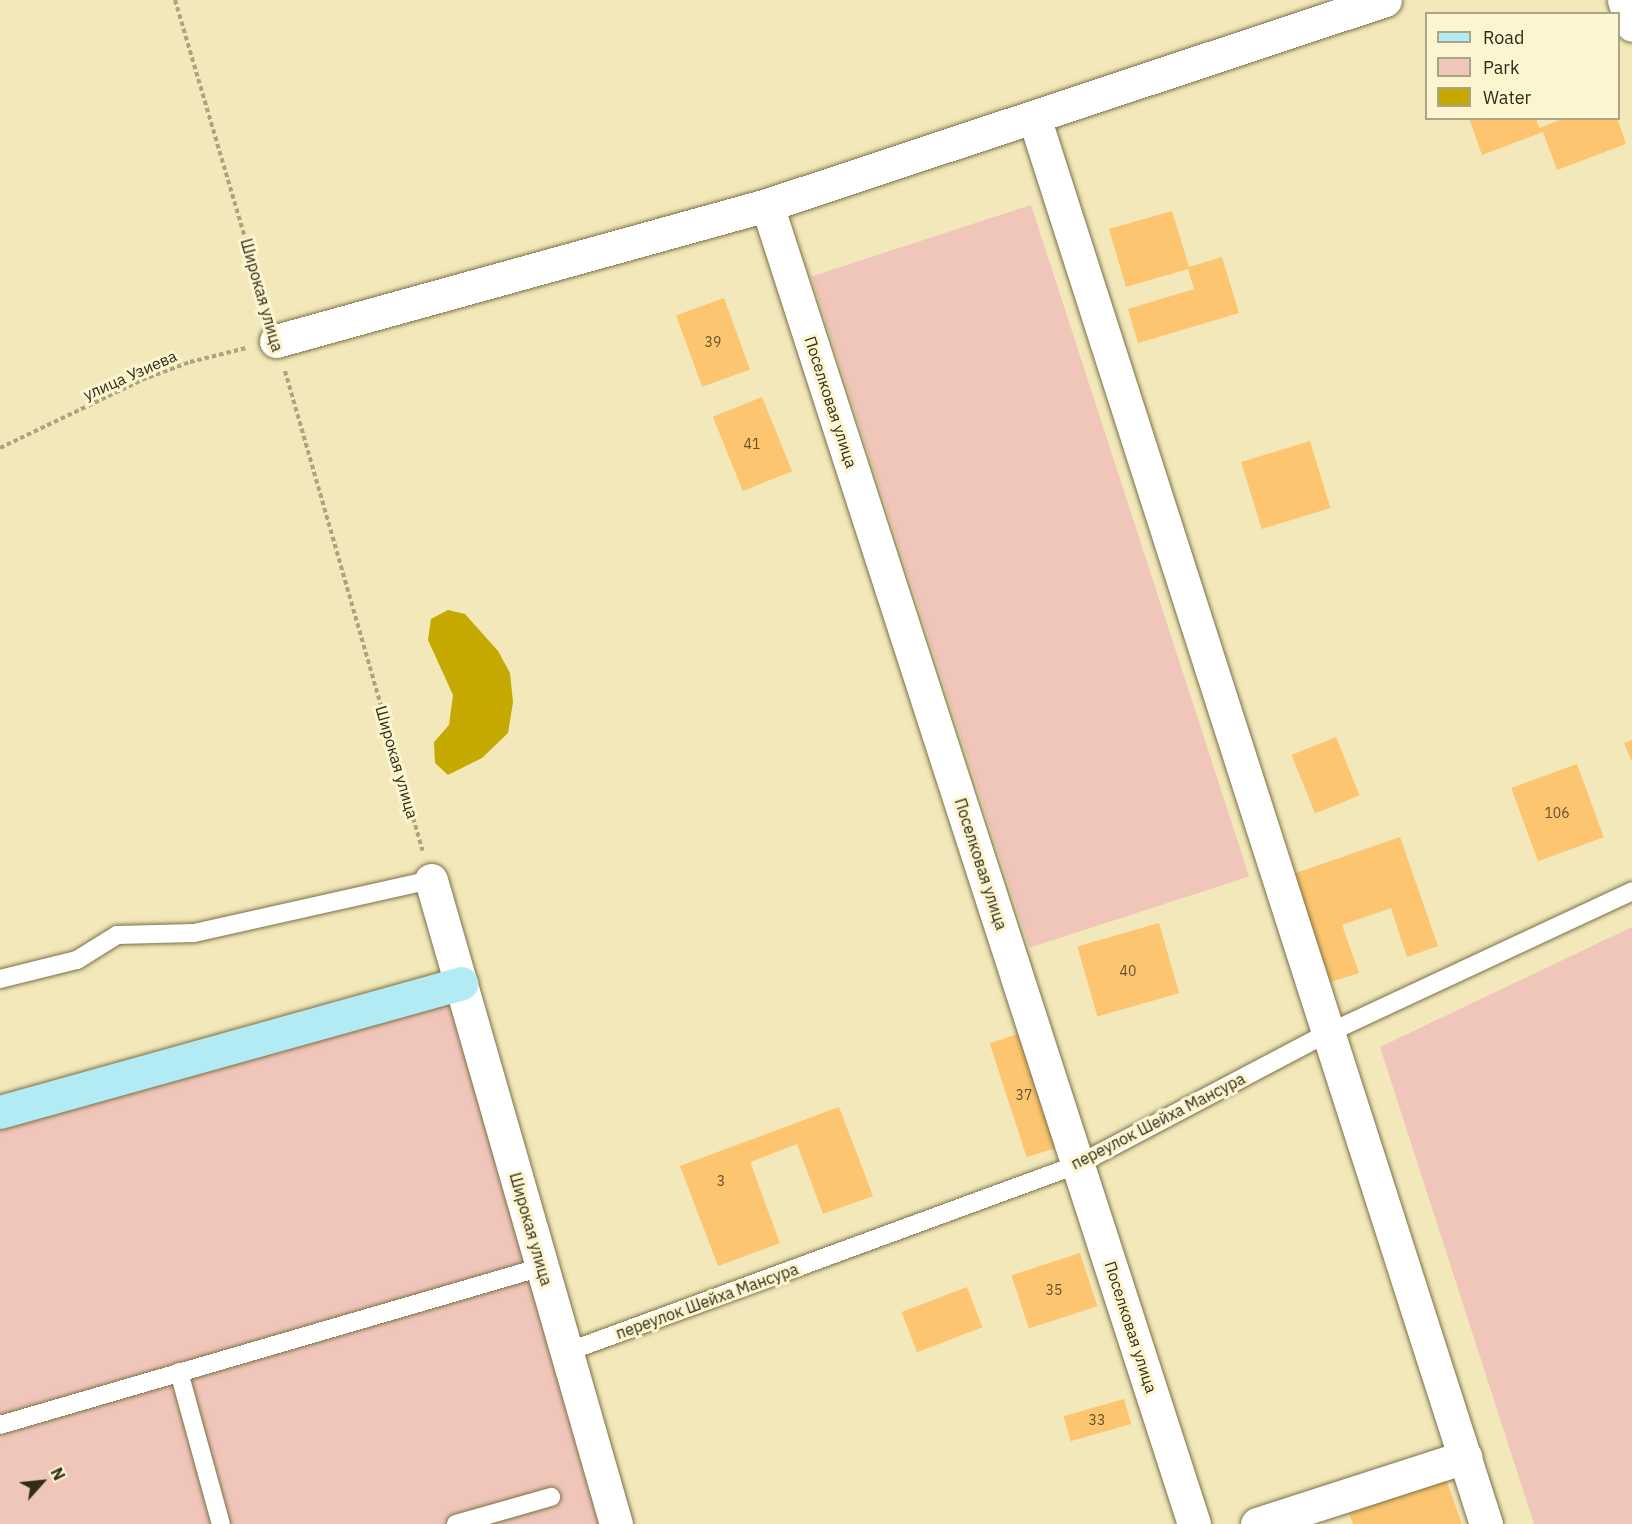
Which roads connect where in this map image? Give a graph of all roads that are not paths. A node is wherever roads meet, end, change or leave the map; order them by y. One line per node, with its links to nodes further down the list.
1 (1385, 0): 4 (street)
2 (1624, 0): 3 (street)
3 (1632, 25)
4 (1034, 117): 5 (street); 11 (street)
5 (767, 205): 6 (street); 13 (street, Поселковая улица)
6 (276, 341)
7 (432, 880): 9 (lane); 10 (street, Широкая улица)
8 (1632, 891): 11 (lane, переулок Шейха Мансура)
9 (0, 979)
10 (461, 983): 12 (street); 14 (street, Широкая улица)
11 (1326, 1034): 13 (lane, переулок Шейха Мансура); 18 (street)
12 (0, 1112)
13 (1079, 1164): 15 (lane, переулок Шейха Мансура); 23 (street, Поселковая улица)
14 (542, 1267): 15 (street, Широкая улица); 16 (lane)
15 (567, 1353): 22 (street, Широкая улица)
16 (178, 1372): 17 (lane); 20 (lane)
17 (0, 1425)
18 (1465, 1457): 24 (street); 25 (street)
19 (551, 1497): 21 (lane)
20 (220, 1524)
21 (456, 1524)
22 (616, 1524)
23 (1194, 1524)
24 (1257, 1524)
25 (1486, 1524)

